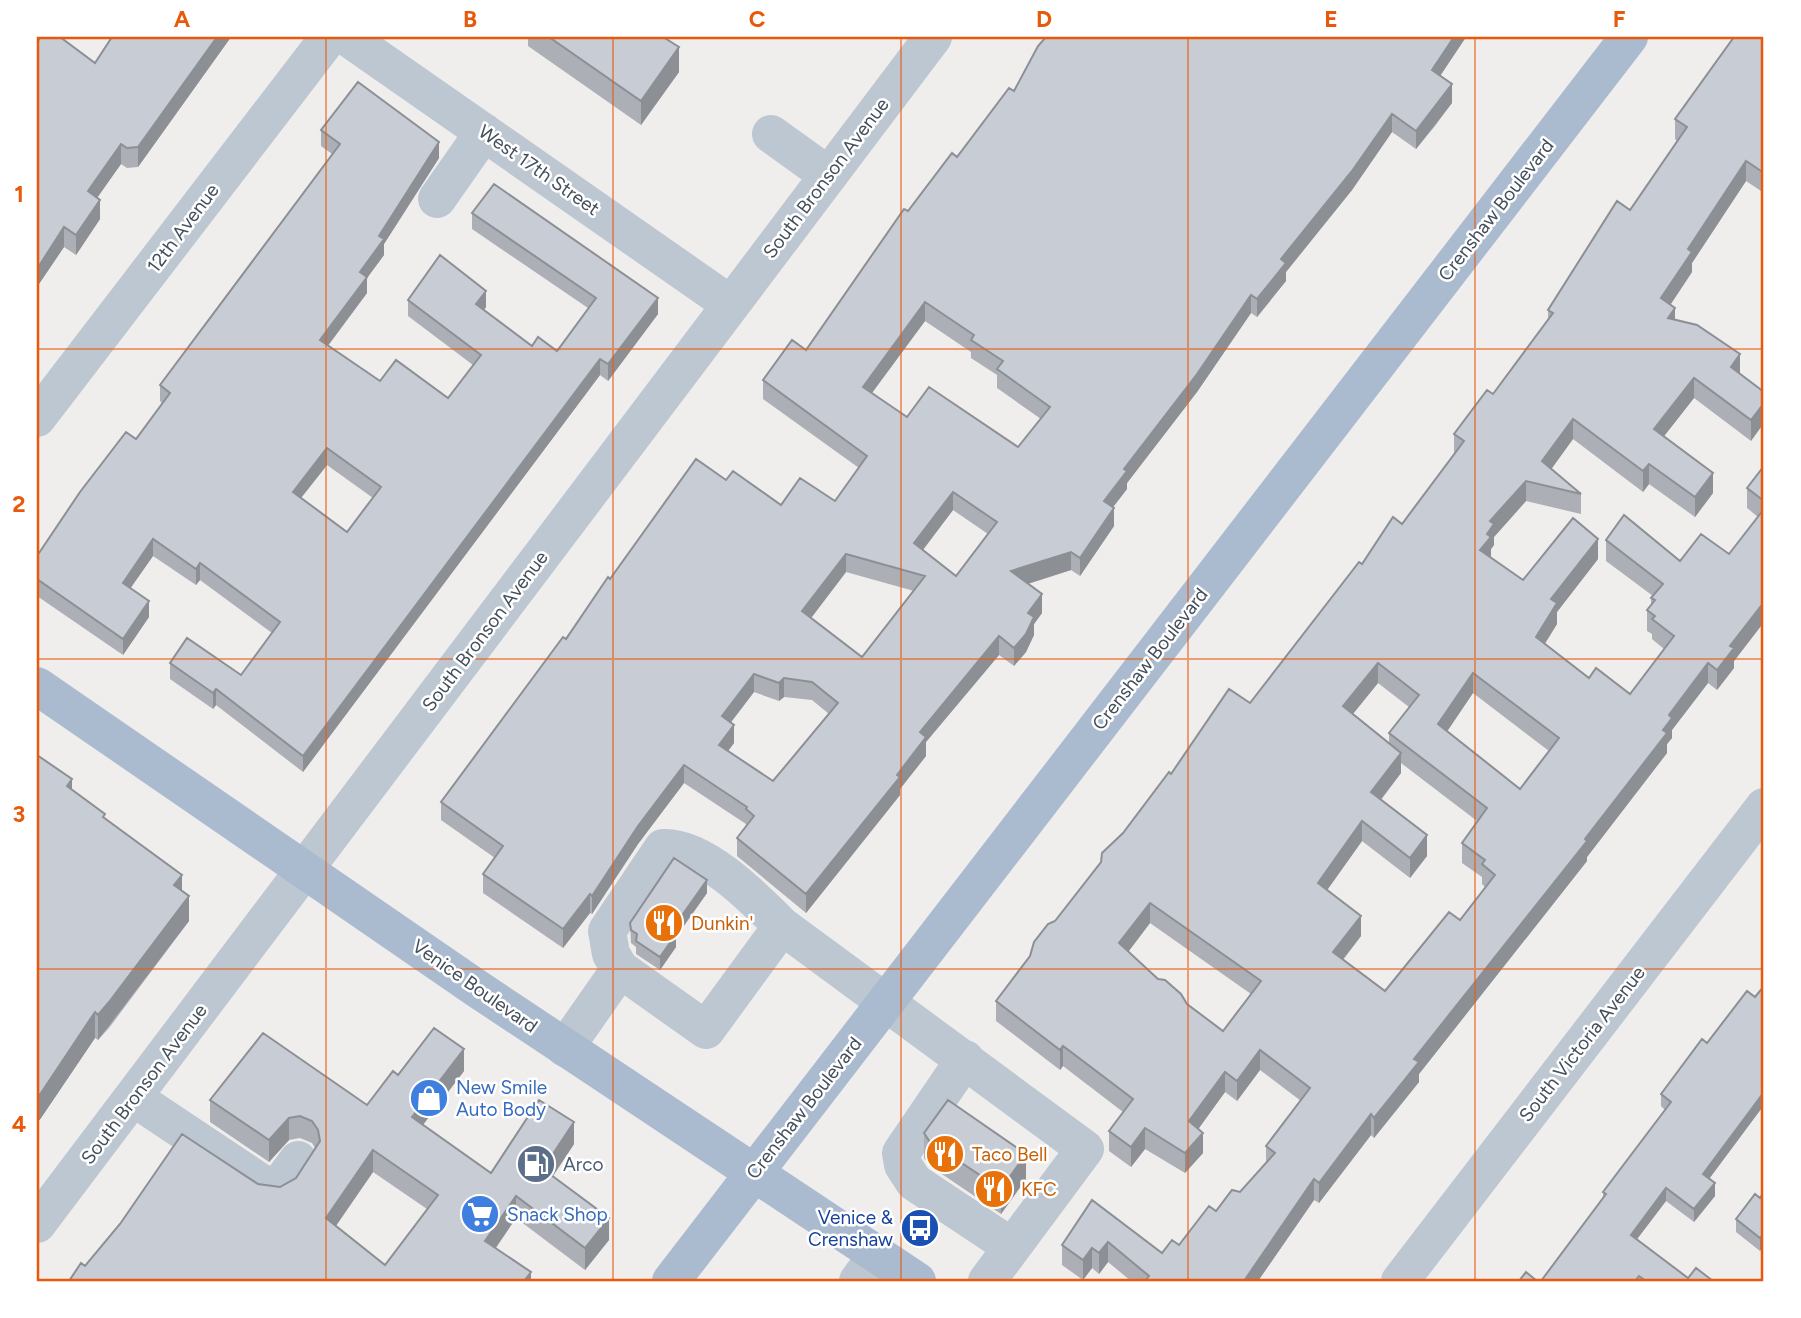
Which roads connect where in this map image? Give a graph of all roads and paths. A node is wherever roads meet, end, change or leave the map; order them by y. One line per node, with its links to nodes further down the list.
1 (329, 37): 10 (street, 12th Avenue)
2 (347, 37): 5 (street, West 17th Street)
3 (933, 37): 7 (street, South Bronson Avenue)
4 (1629, 37): 16 (main road, Crenshaw Boulevard)
5 (484, 132): 8 (street); 9 (street, West 17th Street)
6 (771, 134): 7 (street)
7 (828, 175): 9 (street, South Bronson Avenue)
8 (437, 199)
9 (730, 304): 13 (street, South Bronson Avenue)
10 (37, 418)
11 (37, 686): 13 (main road, Venice Boulevard)
12 (1764, 807): 28 (street, South Victoria Avenue)
13 (307, 870): 17 (main road, Venice Boulevard); 19 (street, South Bronson Avenue)
14 (782, 926): 15 (street); 15 (street); 16 (street)
15 (620, 969): 17 (street)
16 (886, 1001): 18 (street); 21 (main road, Crenshaw Boulevard)
17 (565, 1048): 21 (main road, Venice Boulevard)
18 (965, 1059): 23 (street); 23 (street)
19 (134, 1098): 20 (street); 22 (street, South Bronson Avenue)
20 (298, 1160)
21 (754, 1174): 24 (main road, Venice Boulevard); 25 (main road, Crenshaw Boulevard)
22 (37, 1224)
23 (1012, 1247): 27 (street)
24 (867, 1268): 26 (main road, Venice Boulevard)
25 (671, 1281)
26 (917, 1281)
27 (986, 1281)
28 (1400, 1281)

